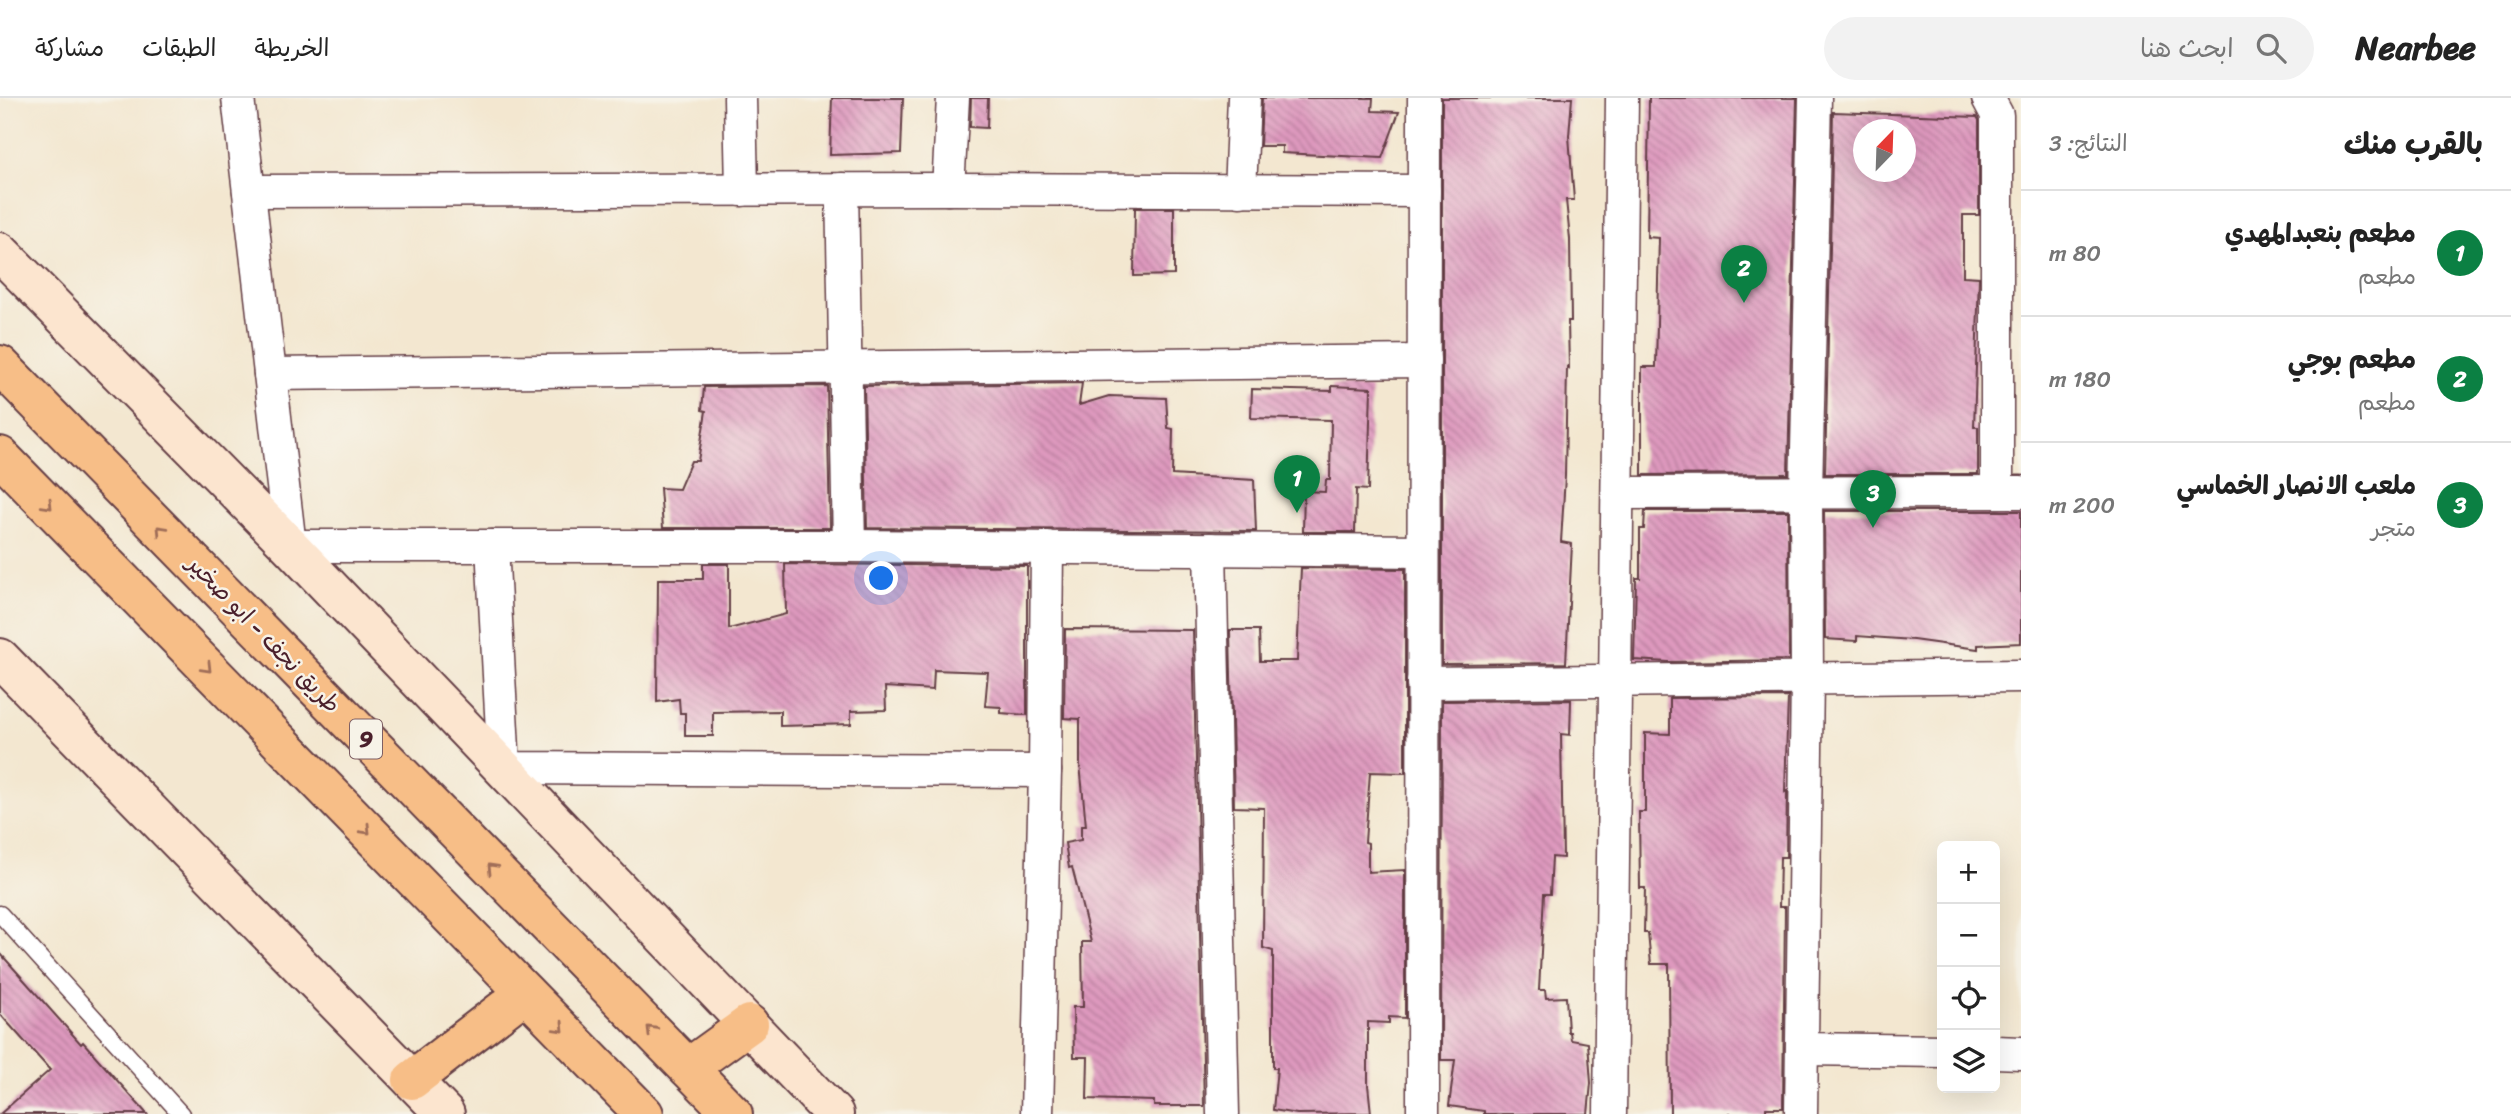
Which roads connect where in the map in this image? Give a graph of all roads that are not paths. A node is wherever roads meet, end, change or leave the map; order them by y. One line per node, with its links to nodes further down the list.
1 (238, 98): 12 (street)
2 (740, 98): 11 (street)
3 (953, 98): 10 (street)
4 (1244, 98): 13 (street)
5 (1424, 98): 14 (street)
6 (1622, 98): 22 (street)
7 (1815, 98): 23 (street)
8 (1988, 98): 21 (street)
9 (842, 189): 10 (street); 11 (street); 18 (street)
10 (948, 189): 13 (street)
11 (742, 190): 12 (street)
12 (249, 191): 19 (street)
13 (1240, 191): 14 (street)
14 (1424, 191): 16 (street)
15 (0, 252): 25 (main road)
16 (1424, 361): 18 (street); 29 (street)
17 (0, 365): 44 (highway, طريق نجف - ابو صخير / 9, one-way to 17)
18 (846, 366): 19 (street); 26 (street)
19 (270, 374): 25 (street)
20 (0, 456): 38 (highway, one-way to 38)
21 (2009, 492): 23 (street)
22 (1618, 493): 23 (street); 33 (street)
23 (1806, 493): 32 (street)
24 (492, 545): 25 (street); 26 (street); 35 (street)
25 (290, 546): 35 (main road)
26 (849, 546): 27 (street)
27 (1047, 547): 28 (street); 36 (street)
28 (1209, 549): 29 (street); 52 (street)
29 (1423, 551): 34 (street)
30 (0, 658): 45 (main road)
31 (2021, 676): 32 (street)
32 (1807, 678): 33 (street); 40 (street)
33 (1616, 680): 34 (street); 54 (street)
34 (1423, 682): 53 (street)
35 (504, 768): 36 (street); 39 (main road)
36 (1045, 771): 51 (street)
37 (0, 915): 46 (lane)
38 (525, 993): 45 (highway); 48 (highway, one-way to 48)
39 (749, 1024): 44 (highway); 50 (main road)
40 (1802, 1049): 41 (street); 55 (street)
41 (1937, 1051)
42 (2000, 1052): 43 (street)
43 (2021, 1052)
44 (688, 1068): 49 (highway, طريق نجف - ابو صخير / 9)
45 (412, 1080): 47 (main road)
46 (181, 1114)
47 (445, 1114)
48 (645, 1114)
49 (733, 1114)
50 (834, 1114)
51 (1037, 1114)
52 (1223, 1114)
53 (1423, 1114)
54 (1610, 1114)
55 (1801, 1114)

